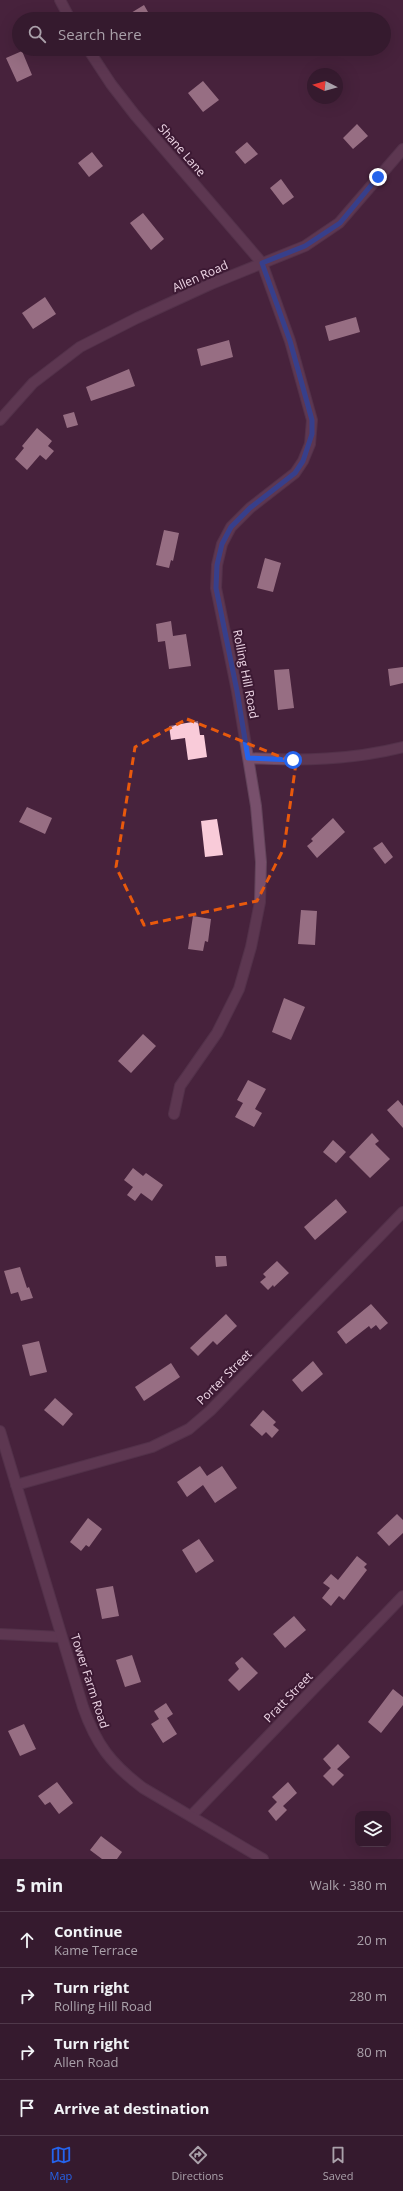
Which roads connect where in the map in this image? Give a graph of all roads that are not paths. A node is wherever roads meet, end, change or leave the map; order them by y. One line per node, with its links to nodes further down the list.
1 (60, 0): 2 (street)
2 (66, 12)
3 (93, 56): 5 (street, Shane Lane)
4 (403, 149): 5 (street, Allen Road)
5 (262, 263): 6 (street, Allen Road); 8 (street, Rolling Hill Road)
6 (0, 420)
7 (403, 747): 8 (street)
8 (248, 758): 9 (street, Rolling Hill Road)
9 (174, 1114)
10 (403, 1212): 12 (street, Porter Street)
11 (0, 1431): 12 (street, Tower Farm Road)
12 (16, 1485): 15 (street, Tower Farm Road)
13 (403, 1596): 16 (street, Pratt Street)
14 (0, 1634): 15 (street)
15 (62, 1637): 16 (street, Tower Farm Road)
16 (191, 1816): 17 (street, Tower Farm Road)
17 (264, 1859)

